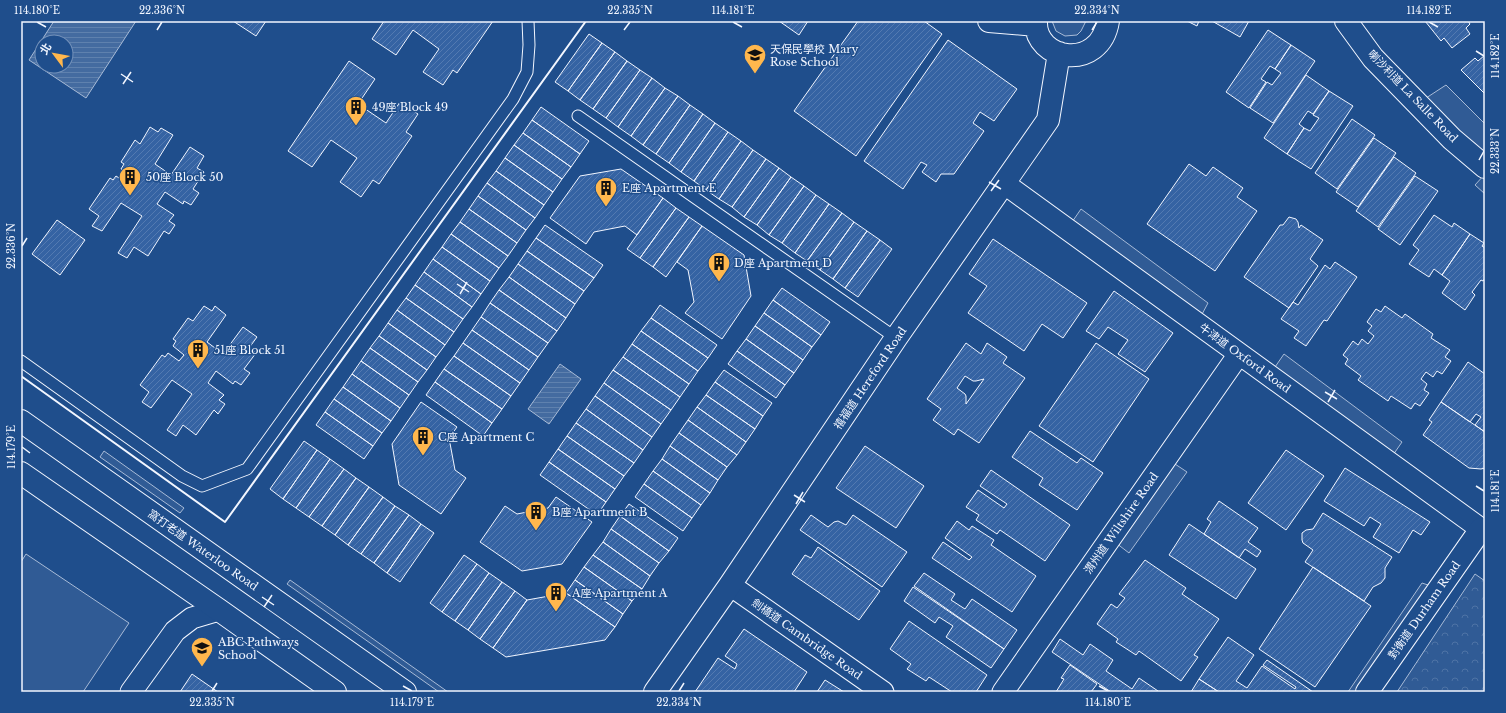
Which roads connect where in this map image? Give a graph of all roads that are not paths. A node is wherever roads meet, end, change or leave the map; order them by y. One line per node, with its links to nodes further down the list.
1 (528, 21): 12 (lane)
2 (989, 21): 5 (main road)
3 (1108, 21): 6 (main road)
4 (1346, 21): 8 (main road, 喇沙利道 La Salle Road)
5 (1036, 23): 6 (main road)
6 (1059, 53): 9 (main road, 禧福道 Hereford Road)
7 (578, 116): 10 (lane)
8 (1485, 167)
9 (1005, 184): 10 (main road, 禧福道 Hereford Road); 11 (street, 牛津道 Oxford Road)
10 (896, 338): 16 (main road, 禧福道 Hereford Road)
11 (1239, 354): 15 (street, 牛津道 Oxford Road); 23 (street, 渭州道 Wiltshire Road)
12 (21, 361)
13 (21, 421): 20 (main road, 窩打老道 Waterloo Road)
14 (21, 473): 17 (main road)
15 (1483, 531): 24 (main road, 對衡道 Durham Road)
16 (730, 585): 21 (main road, 禧福道 Hereford Road); 22 (street, 劍橋道 Cambridge Road)
17 (219, 610): 18 (street); 19 (main road)
18 (131, 692)
19 (335, 692)
20 (405, 692)
21 (655, 692)
22 (883, 692)
23 (1003, 692)
24 (1367, 692)

